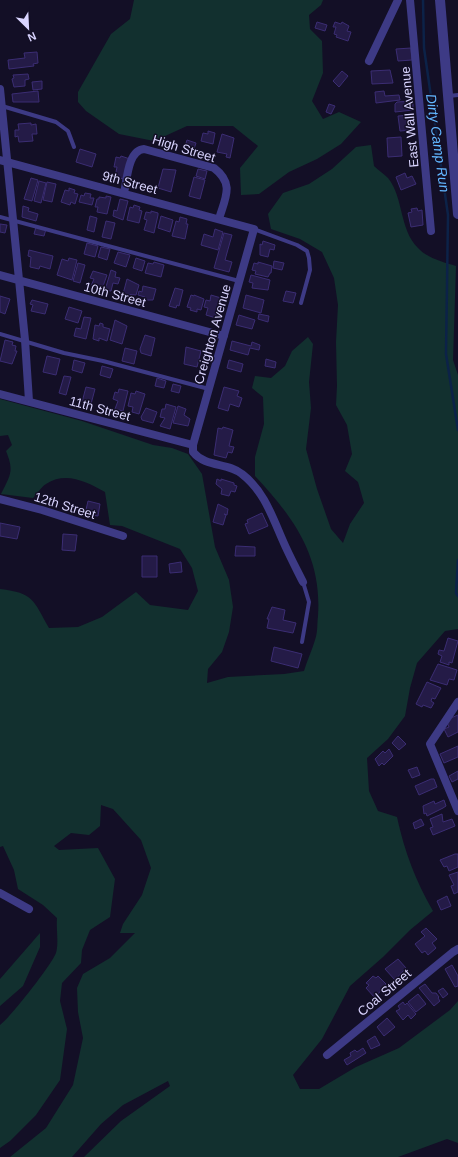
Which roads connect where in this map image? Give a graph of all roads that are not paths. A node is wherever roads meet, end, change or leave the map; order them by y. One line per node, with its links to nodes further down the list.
1 (398, 0): 4 (street)
2 (410, 0): 16 (street, East Wall Avenue)
3 (440, 0): 6 (street)
4 (369, 61)
5 (0, 93): 7 (street)
6 (453, 96): 11 (street)
7 (2, 106): 8 (lane); 9 (street)
8 (74, 147)
9 (4, 160): 10 (street, 9th Street); 14 (street)
10 (124, 193): 13 (street, 9th Street); 13 (street, High Street)
11 (458, 214)
12 (0, 217): 14 (lane)
13 (220, 219): 15 (street, 9th Street)
14 (13, 220): 18 (street); 19 (lane)
15 (254, 228): 19 (street, Creighton Avenue); 20 (lane)
16 (431, 231)
17 (0, 275): 18 (street, 10th Street)
18 (20, 280): 22 (street, 10th Street); 23 (street)
19 (239, 281): 22 (street, Creighton Avenue)
20 (301, 303)
21 (0, 334): 23 (lane)
22 (224, 336): 24 (street, Creighton Avenue)
23 (25, 340): 24 (lane); 26 (street)
24 (209, 389): 27 (street, Creighton Avenue)
25 (0, 394): 26 (street, 11th Street)
26 (29, 402): 27 (street, 11th Street)
27 (194, 446): 30 (street)
28 (0, 499): 29 (street, 12th Street)
29 (123, 536)
30 (303, 582): 31 (lane)
31 (302, 642)
32 (458, 702): 33 (street)
33 (458, 811)
34 (0, 892): 35 (street)
35 (29, 908)
36 (458, 949): 37 (street, Coal Street)
37 (327, 1055)

